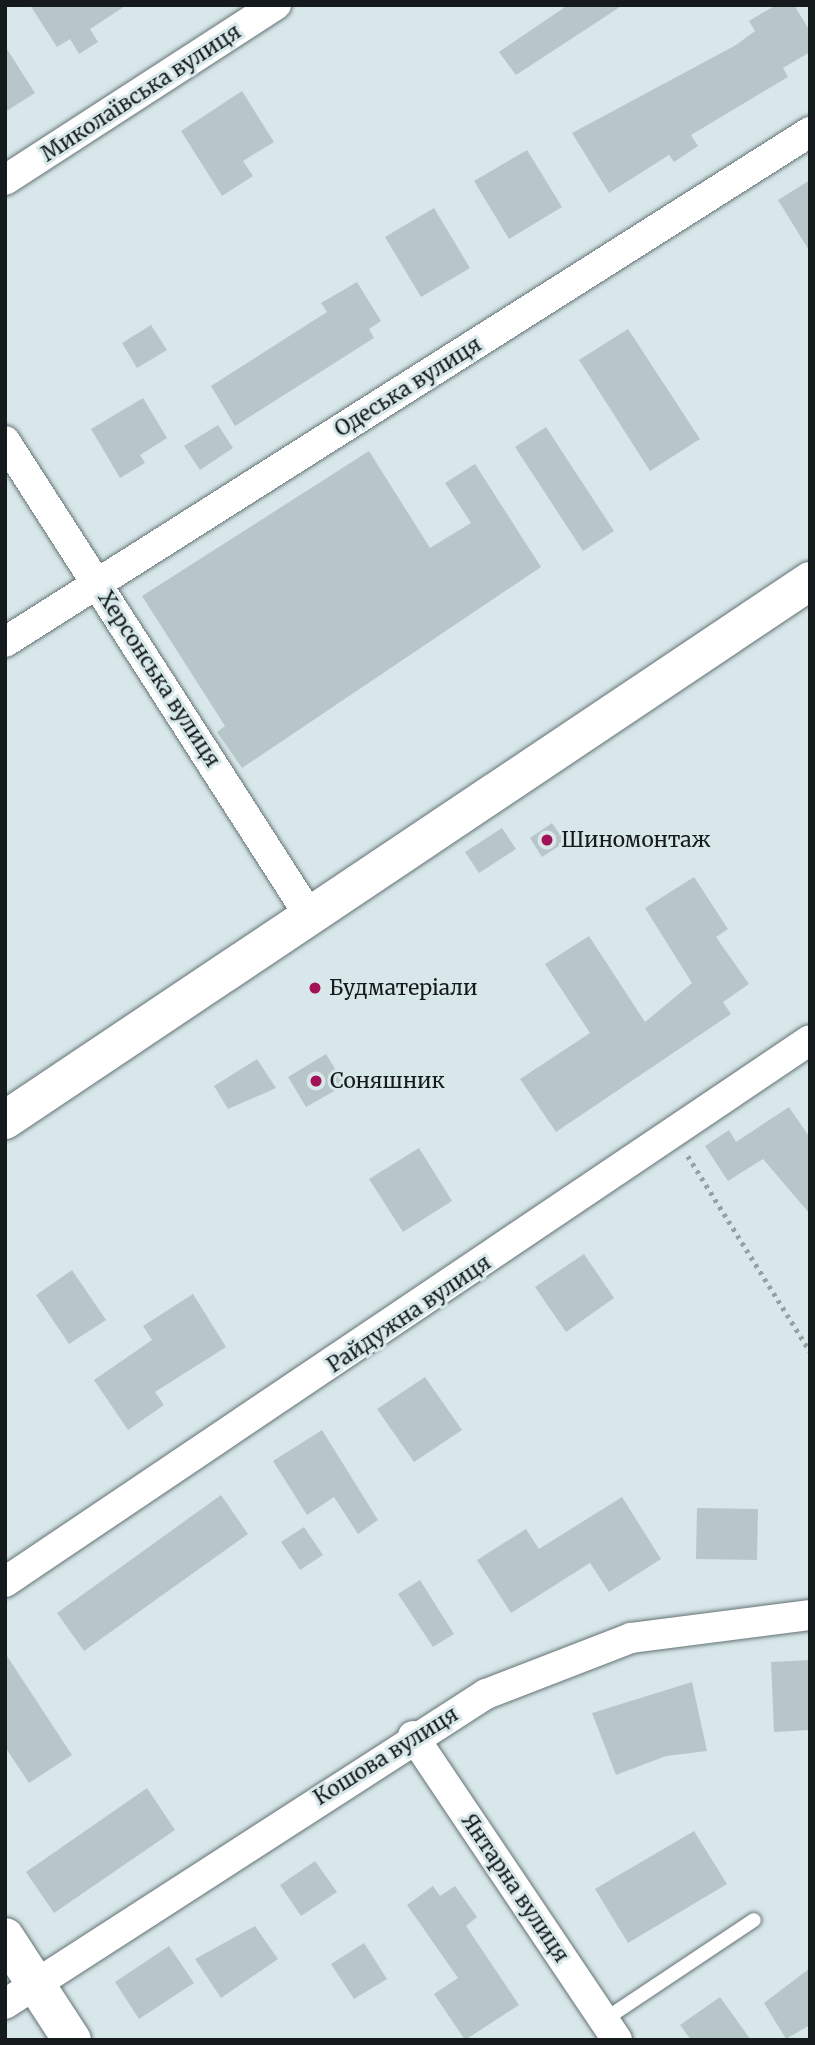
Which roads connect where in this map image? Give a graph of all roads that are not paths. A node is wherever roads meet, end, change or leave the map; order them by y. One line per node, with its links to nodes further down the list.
1 (270, 7): 3 (street, Миколаївська вулиця)
2 (810, 132): 6 (street, Одеська вулиця)
3 (5, 180)
4 (5, 441): 6 (street, Херсонська вулиця)
5 (810, 580): 8 (main road)
6 (98, 584): 7 (street, Одеська вулиця); 8 (street, Херсонська вулиця)
7 (5, 642)
8 (311, 918): 10 (main road)
9 (810, 1040): 11 (street, Райдужна вулиця)
10 (5, 1120)
11 (5, 1582)
12 (810, 1615): 13 (street, Кошова вулиця)
13 (413, 1736): 16 (street, Кошова вулиця); 17 (street, Янтарна вулиця)
14 (754, 1920): 17 (lane)
15 (5, 1937): 16 (main road)
16 (20, 1993): 18 (main road)
17 (610, 2030)
18 (72, 2040)

